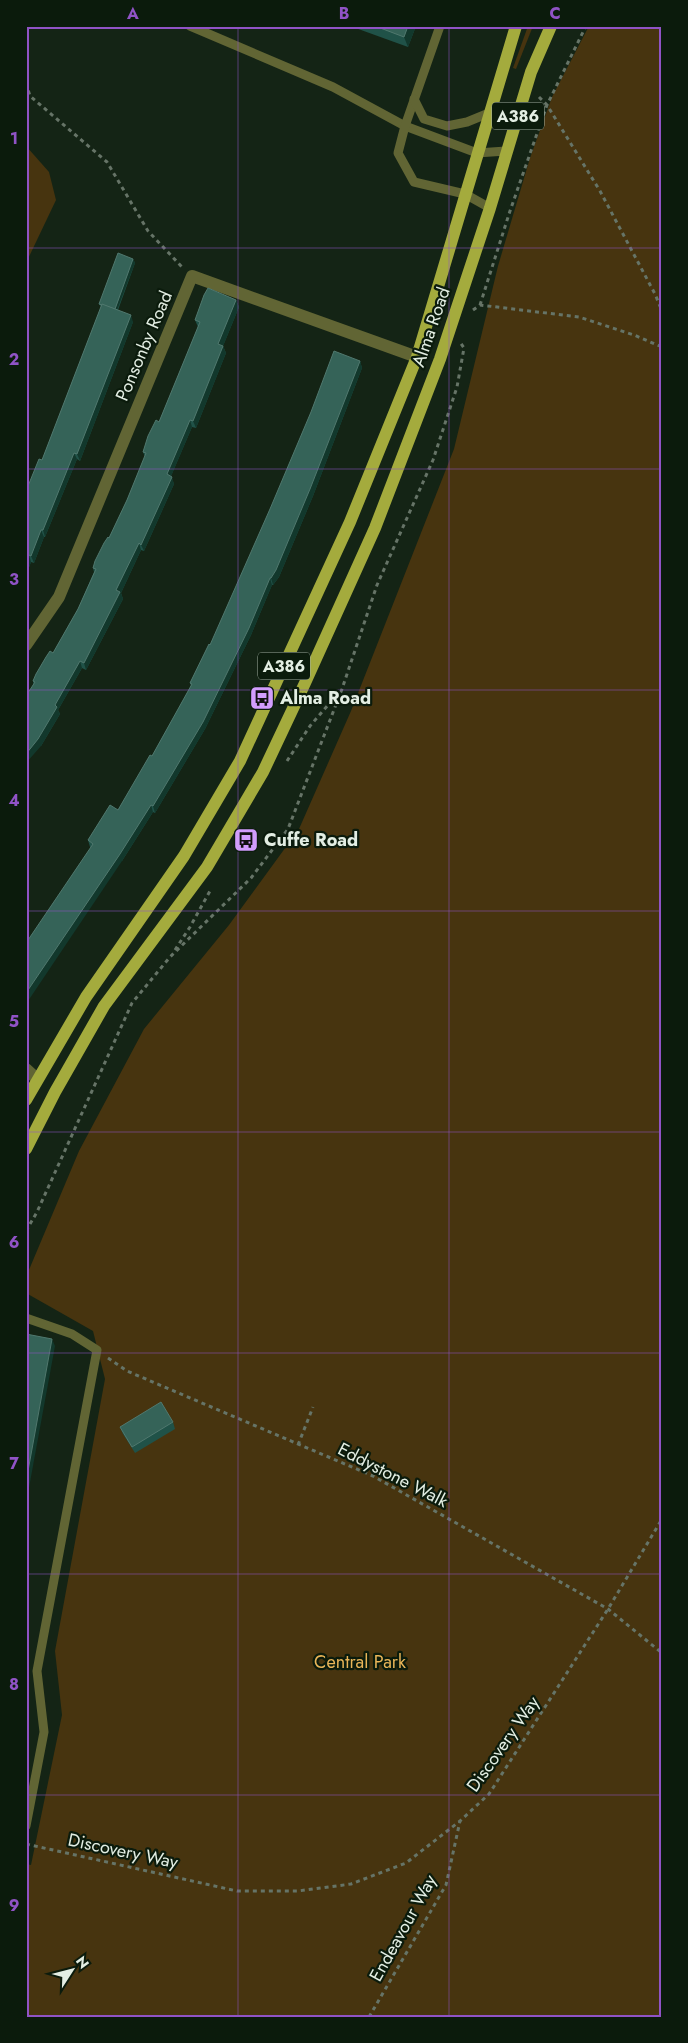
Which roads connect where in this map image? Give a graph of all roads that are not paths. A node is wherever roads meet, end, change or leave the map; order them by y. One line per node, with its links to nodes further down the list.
1 (190, 26): 7 (lane)
2 (440, 26): 5 (lane)
3 (516, 26): 6 (main road, Alma Road / A386)
4 (551, 26): 8 (main road, Alma Road / A386)
5 (414, 99): 6 (lane); 7 (lane)
6 (489, 113): 9 (main road, Alma Road / A386)
7 (405, 126): 9 (lane); 10 (lane)
8 (506, 151): 9 (lane); 11 (main road, Alma Road / A386)
9 (477, 153): 10 (main road, Alma Road / A386)
10 (465, 194): 11 (lane); 12 (main road, Alma Road / A386)
11 (490, 208): 17 (main road, Alma Road / A386)
12 (417, 357): 13 (street, Ponsonby Road); 15 (main road, Alma Road / A386)
13 (26, 645)
14 (26, 1070): 15 (street)
15 (37, 1079): 16 (main road, Alma Road / A386)
16 (26, 1100)
17 (26, 1149)
18 (26, 1318): 19 (lane)
19 (26, 1826)

